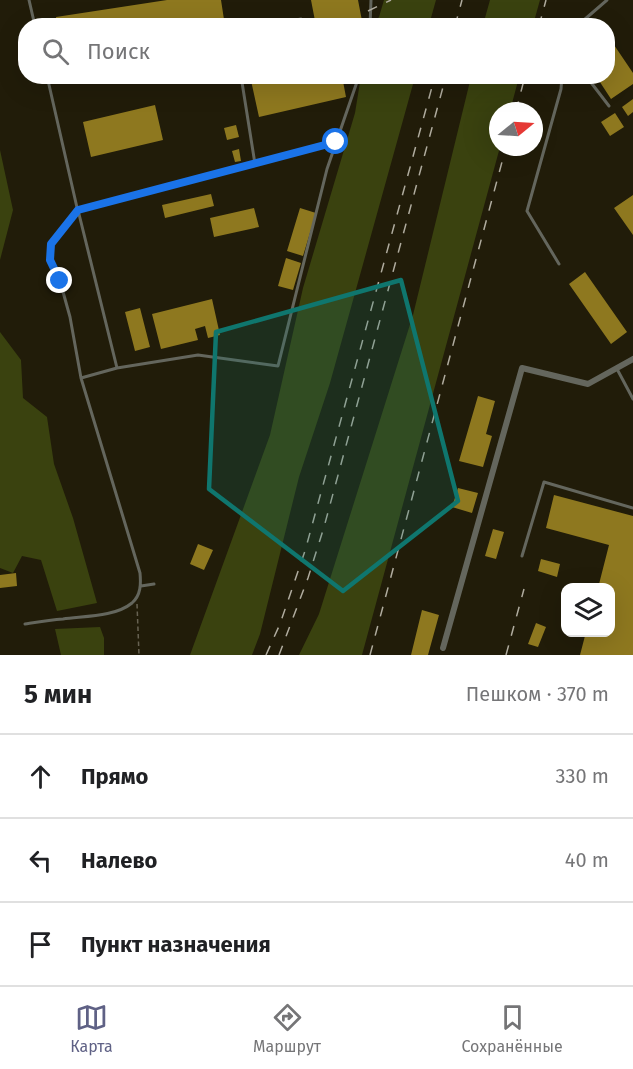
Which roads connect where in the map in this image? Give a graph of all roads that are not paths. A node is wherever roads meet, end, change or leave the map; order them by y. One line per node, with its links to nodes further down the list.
1 (29, 0): 4 (lane)
2 (371, 0): 5 (lane)
3 (607, 0): 6 (lane)
4 (33, 18)
5 (370, 18)
6 (586, 18)
7 (49, 84): 15 (lane)
8 (243, 84): 14 (lane)
9 (356, 84): 13 (lane)
10 (561, 84): 17 (lane)
11 (592, 84): 12 (lane)
12 (609, 106)
13 (336, 142): 14 (lane); 19 (lane)
14 (255, 164): 15 (lane)
15 (78, 210): 16 (lane); 19 (lane); 21 (lane)
16 (79, 216)
17 (559, 264)
18 (633, 359): 20 (street)
19 (117, 368): 21 (lane)
20 (617, 369): 22 (lane); 28 (street)
21 (81, 378): 26 (lane)
22 (633, 399)
23 (633, 508): 24 (lane)
24 (522, 556)
25 (154, 584): 26 (lane)
26 (141, 586): 27 (lane)
27 (25, 624)
28 (443, 648)

